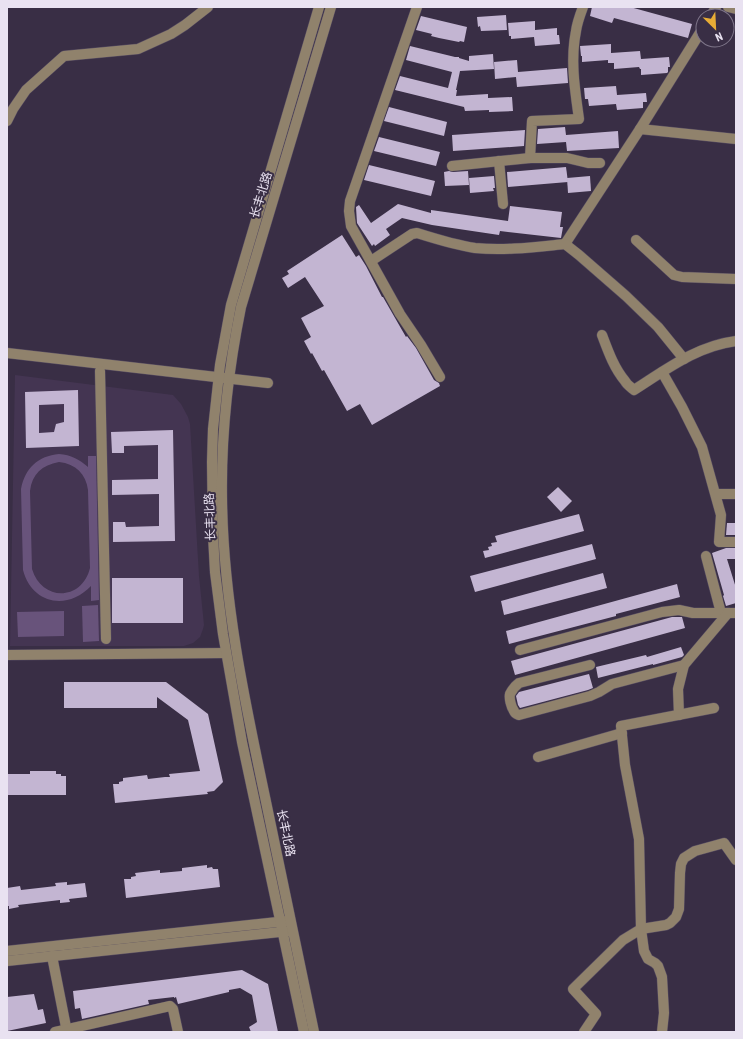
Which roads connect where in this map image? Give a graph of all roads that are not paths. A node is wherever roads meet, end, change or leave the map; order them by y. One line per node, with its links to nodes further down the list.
1 (208, 7): 9 (street)
2 (319, 7): 29 (street, 长丰北路)
3 (331, 7): 29 (street, 长丰北路)
4 (417, 7): 19 (street)
5 (582, 7): 12 (street)
6 (728, 7): 7 (street)
7 (736, 9)
8 (695, 41): 10 (street)
9 (7, 121)
10 (640, 129): 11 (street); 18 (street)
11 (736, 139)
12 (530, 158): 13 (street); 14 (street)
13 (499, 161): 15 (street); 16 (street)
14 (600, 163)
15 (452, 166)
16 (504, 204)
17 (636, 240): 20 (street)
18 (565, 244): 19 (street); 24 (street)
19 (371, 261): 28 (street)
20 (736, 279)
21 (602, 335): 27 (street)
22 (736, 342): 24 (street)
23 (7, 353): 29 (street)
24 (684, 359): 27 (street)
25 (7, 360): 26 (street)
26 (100, 370): 29 (street); 36 (street)
27 (662, 372): 31 (street)
28 (440, 377)
29 (223, 381): 30 (street); 38 (street, 长丰北路); 47 (street, 长丰北路)
30 (267, 386)
31 (716, 494): 32 (street); 33 (street)
32 (736, 494)
33 (736, 542)
34 (706, 556): 35 (street)
35 (725, 613): 37 (street); 41 (street)
36 (106, 639)
37 (520, 650)
38 (226, 653): 39 (street); 47 (street, 长丰北路)
39 (7, 655)
40 (590, 665): 41 (street)
41 (684, 665): 43 (street)
42 (714, 708): 43 (street)
43 (679, 715): 44 (street)
44 (622, 733): 45 (street); 48 (street)
45 (538, 757)
46 (736, 860): 48 (street)
47 (287, 926): 49 (street); 50 (street); 55 (street, 长丰北路); 56 (street, 长丰北路)
48 (641, 929): 57 (street); 58 (street)
49 (7, 951)
50 (52, 956): 51 (street); 52 (street)
51 (7, 961)
52 (66, 1031): 53 (street); 54 (street)
53 (55, 1032)
54 (178, 1032)
55 (304, 1032)
56 (314, 1032)
57 (584, 1032)
58 (662, 1032)

